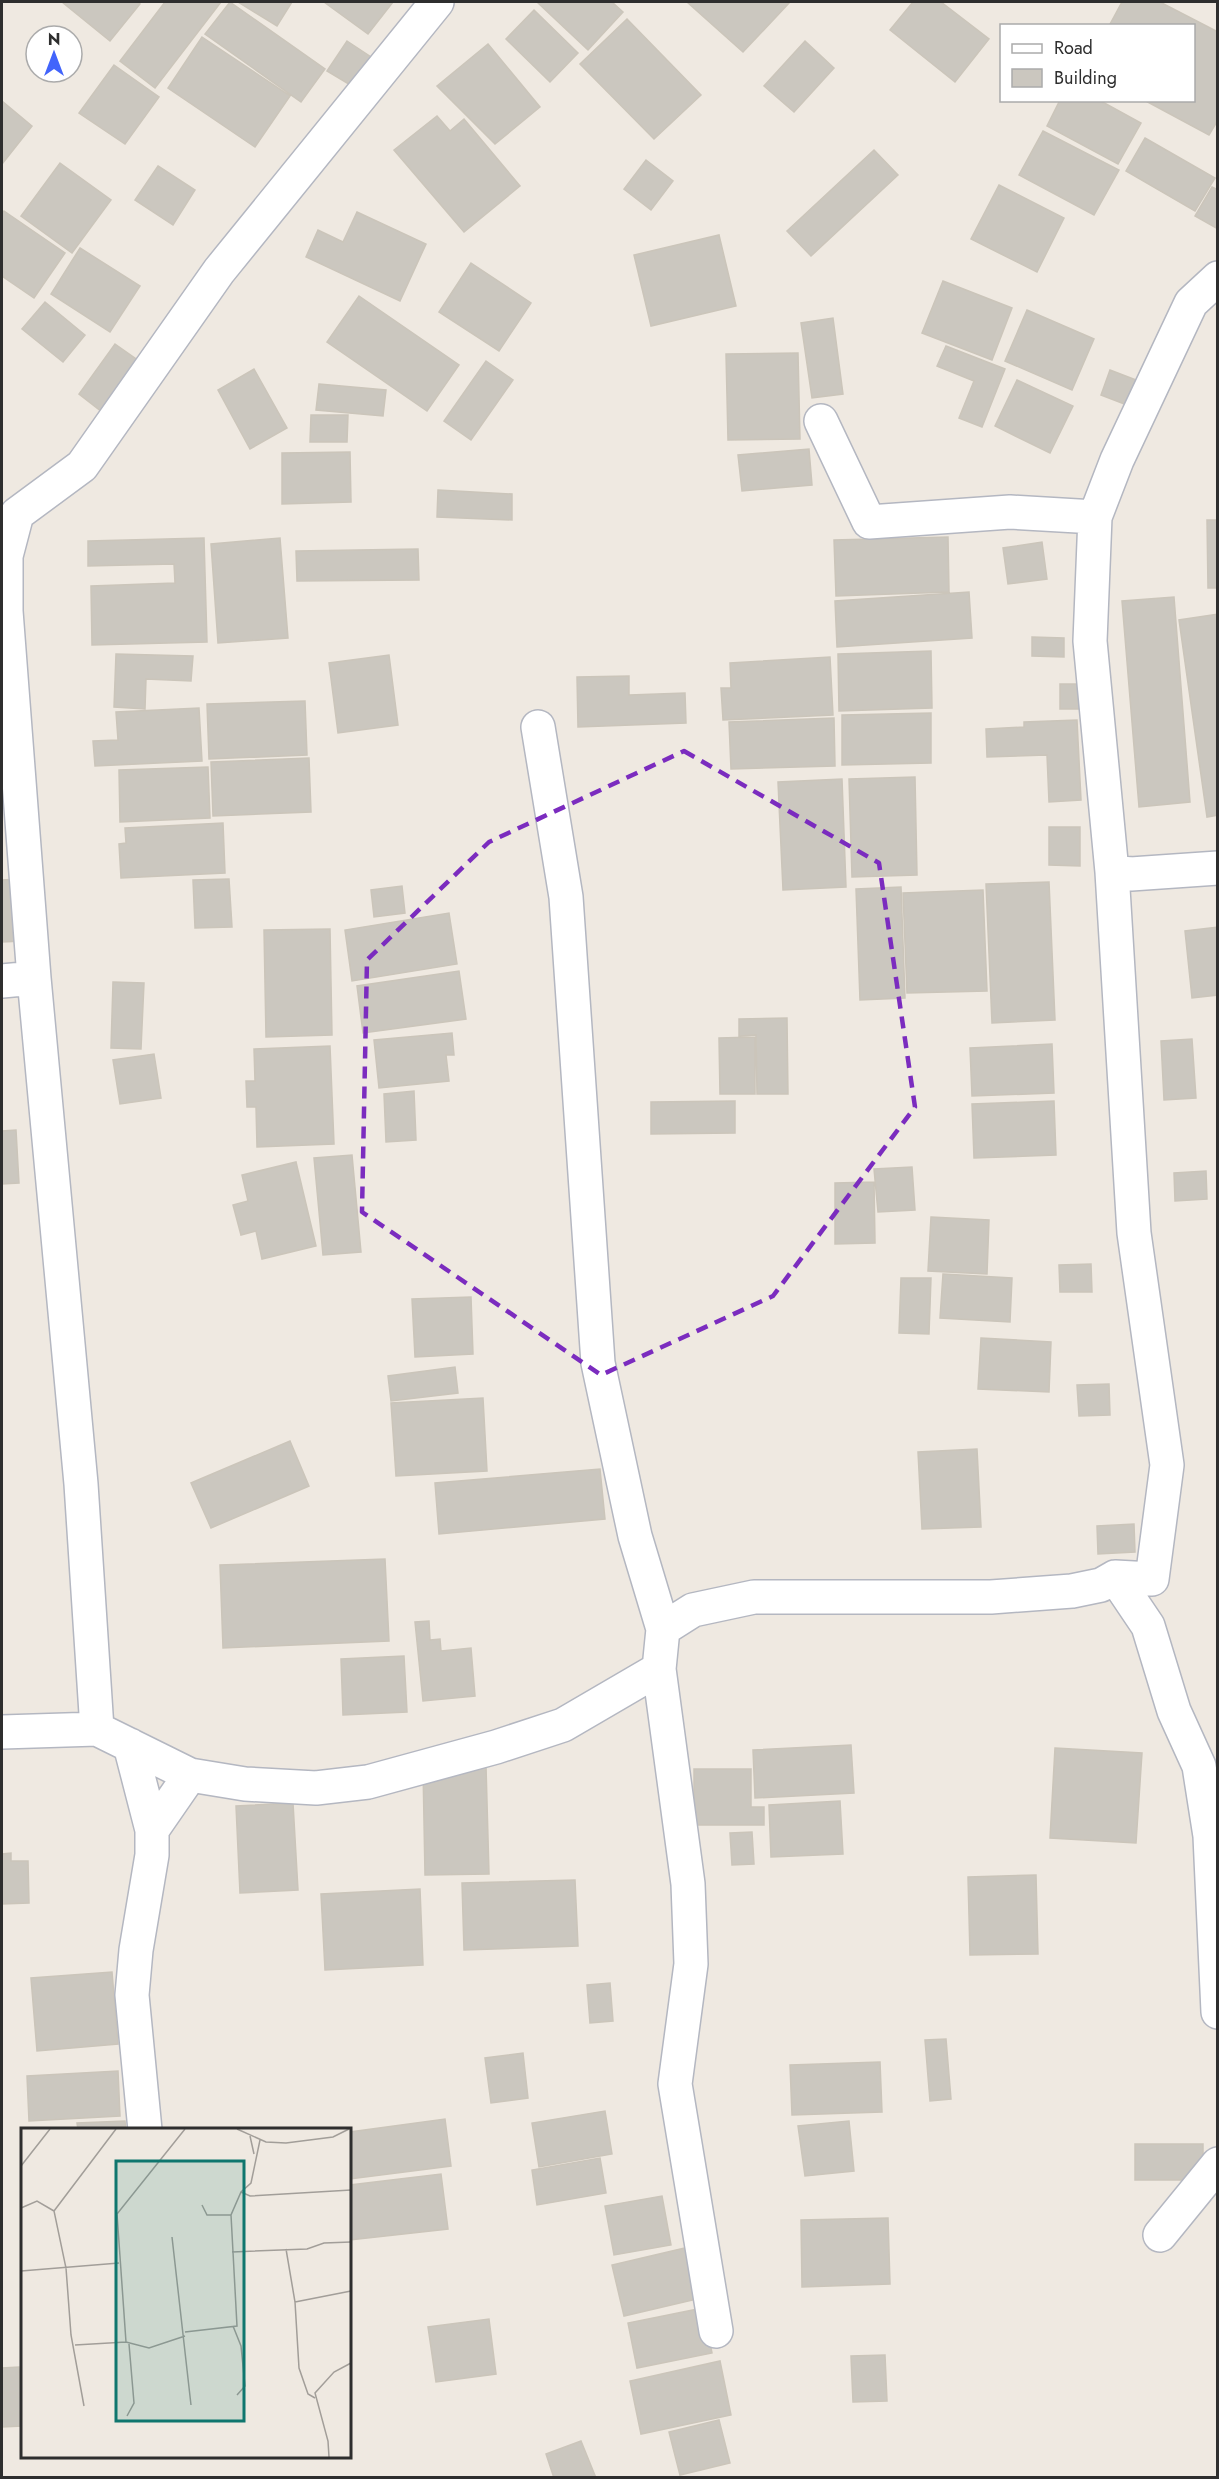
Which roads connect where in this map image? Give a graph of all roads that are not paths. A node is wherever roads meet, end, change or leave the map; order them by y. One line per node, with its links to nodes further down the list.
1 (437, 2): 9 (street)
2 (1218, 278): 3 (street)
3 (1204, 309): 5 (street)
4 (821, 422): 5 (street)
5 (1095, 517): 8 (street)
6 (538, 727): 12 (street)
7 (1218, 868): 8 (street)
8 (1112, 872): 11 (street)
9 (34, 978): 10 (street); 14 (street)
10 (2, 981)
11 (1115, 1577): 12 (street); 19 (street)
12 (663, 1629): 13 (street)
13 (659, 1669): 17 (street); 23 (street)
14 (97, 1729): 15 (street); 16 (street)
15 (2, 1732)
16 (130, 1746): 17 (street); 18 (street)
17 (190, 1775): 18 (street)
18 (152, 1830): 20 (street)
19 (1218, 2012)
20 (145, 2128)
21 (1218, 2164): 22 (street)
22 (1161, 2235)
23 (716, 2331)

